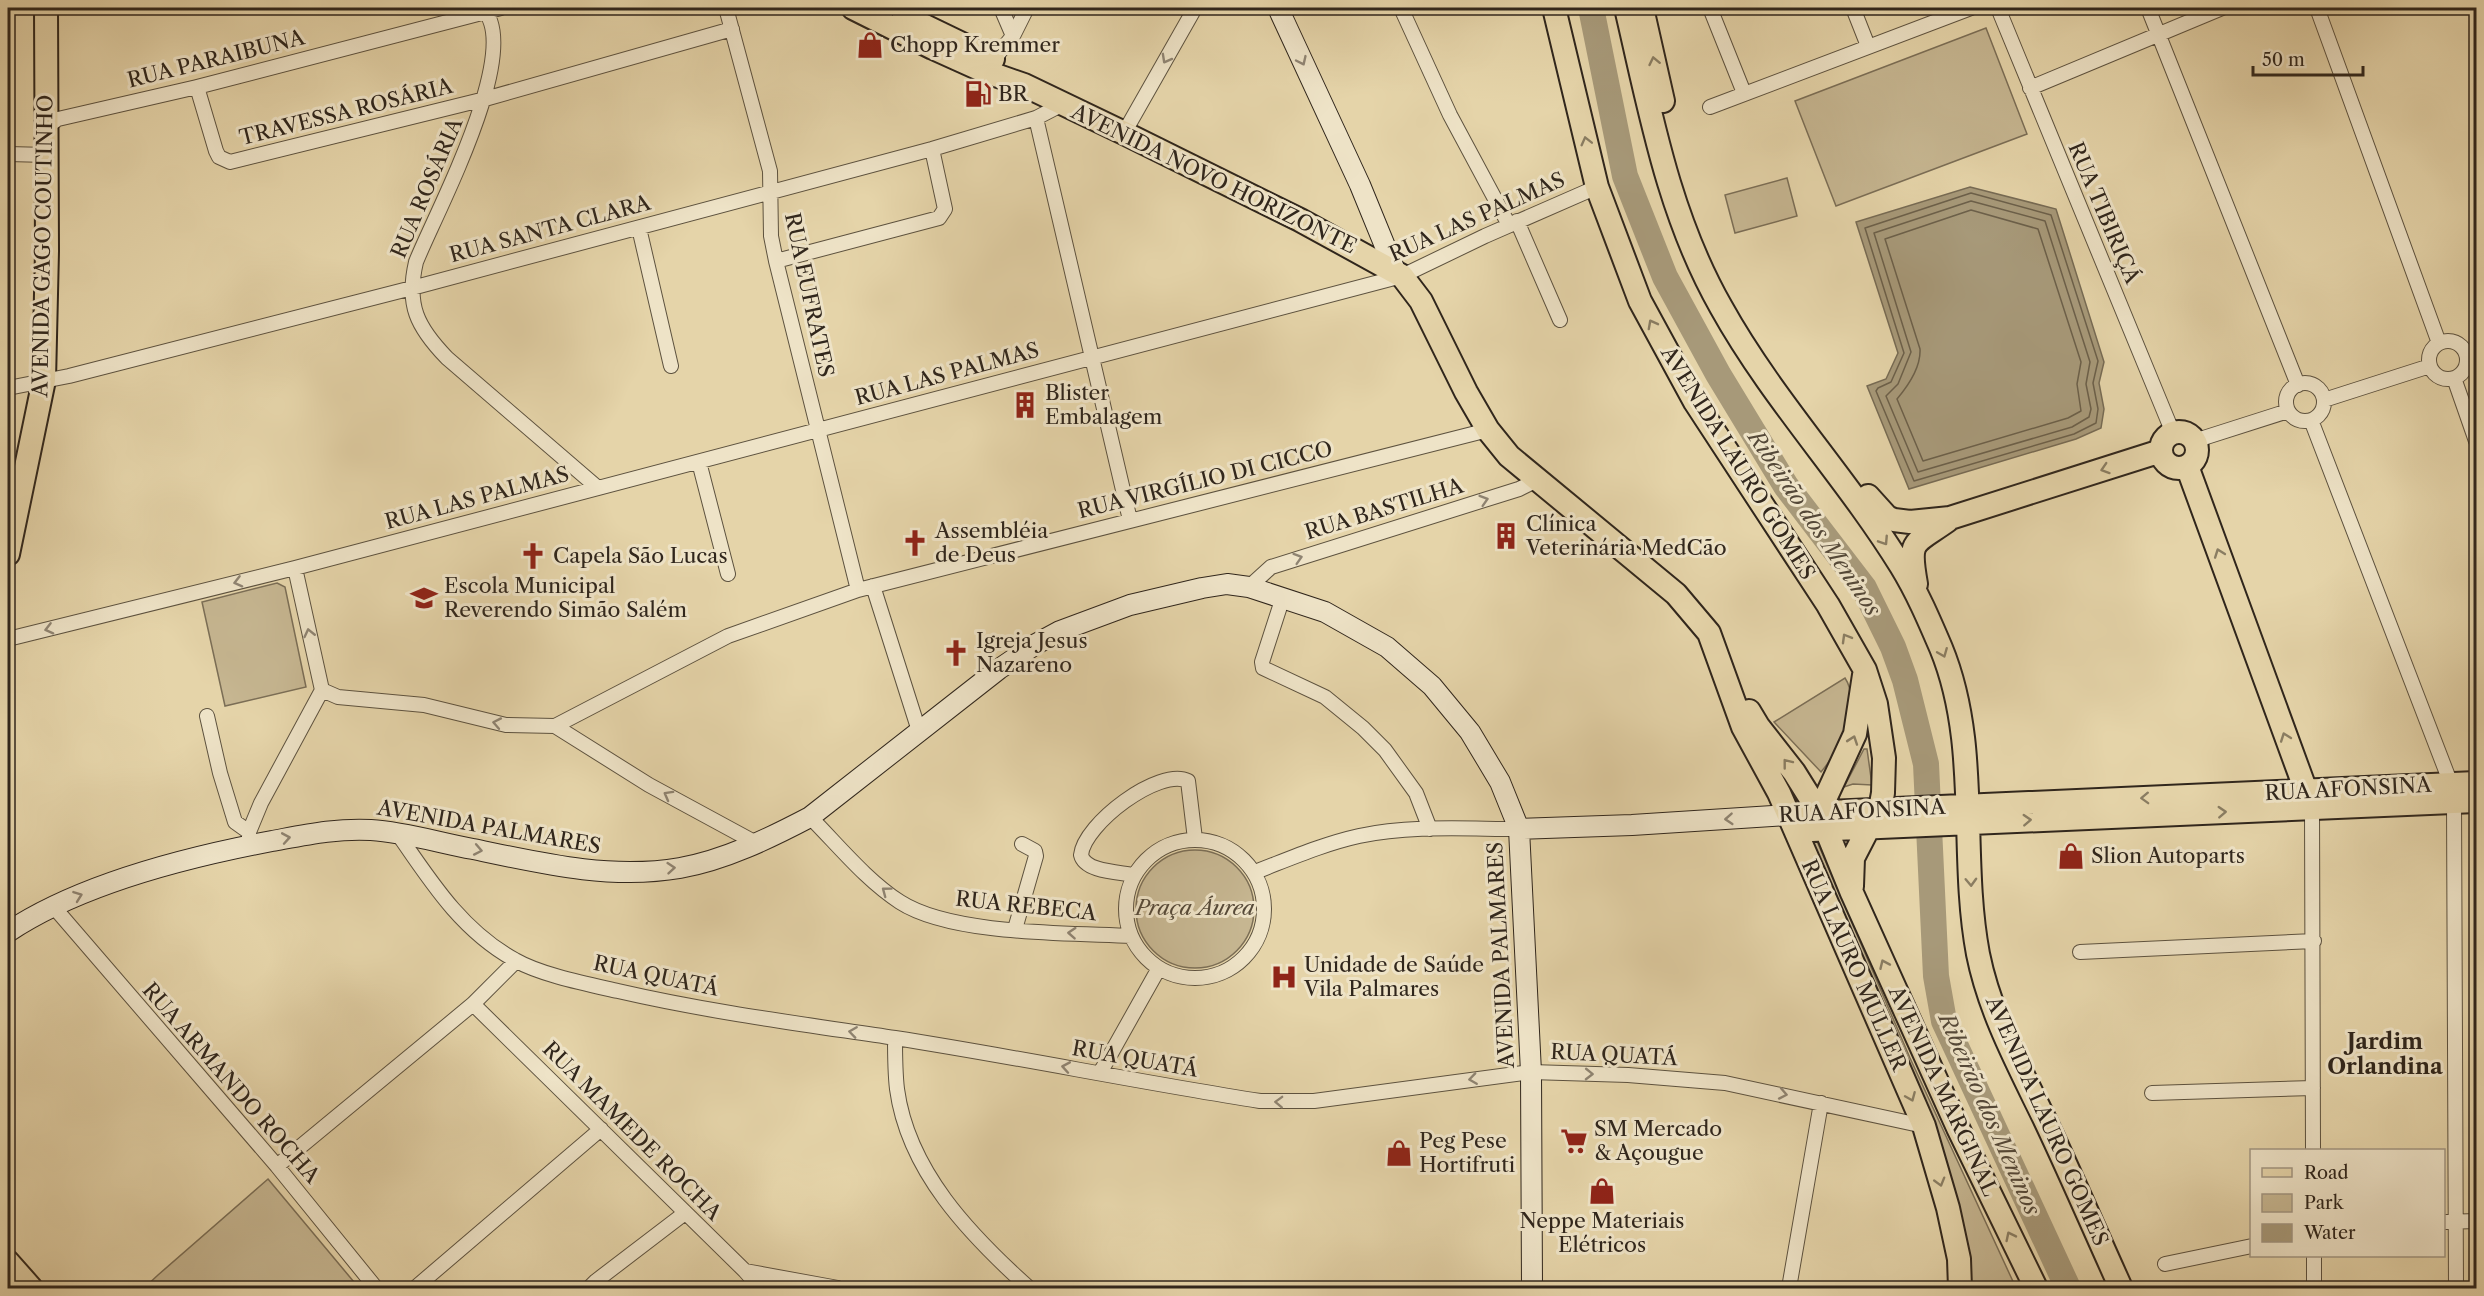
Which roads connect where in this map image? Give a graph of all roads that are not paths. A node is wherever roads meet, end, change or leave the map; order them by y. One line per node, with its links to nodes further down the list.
1 (46, 8): 34 (main road, AVENIDA GAGO COUTINHO)
2 (501, 8): 21 (street, RUA PARAIBUNA)
3 (726, 8): 22 (street, RUA EUFRATES)
4 (854, 8): 26 (main road, AVENIDA NOVO HORIZONTE)
5 (885, 8): 26 (main road, AVENIDA NOVO HORIZONTE)
6 (1001, 8): 24 (street)
7 (1027, 8): 24 (street)
8 (1195, 8): 35 (street, one-way to 35)
9 (1278, 8): 44 (street, RUA LAURO MULLER, one-way to 44)
10 (1401, 8): 41 (street)
11 (1554, 8): 39 (main road, AVENIDA LAURO GOMES, one-way to 11)
12 (1626, 8): 76 (main road, AVENIDA LAURO GOMES, one-way to 76)
13 (1642, 8): 67 (main road, one-way to 13)
14 (1710, 8): 29 (street)
15 (1853, 8): 25 (street)
16 (1971, 8): 25 (street)
17 (1998, 8): 28 (street, RUA TIBIRIÇÁ)
18 (2148, 8): 23 (street)
19 (2222, 8): 23 (street)
20 (2317, 8): 47 (street)
21 (484, 10): 27 (street, RUA PARAIBUNA); 30 (street, RUA ROSÁRIA)
22 (732, 29): 30 (street); 40 (street, RUA EUFRATES)
23 (2158, 34): 28 (street); 54 (street)
24 (1013, 36): 26 (street)
25 (1868, 46): 29 (street)
26 (989, 65): 31 (main road, AVENIDA NOVO HORIZONTE)
27 (197, 87): 30 (street, TRAVESSA ROSÁRIA); 34 (street, RUA PARAIBUNA)
28 (2030, 88): 62 (street, RUA TIBIRIÇÁ)
29 (1744, 93): 32 (street)
30 (485, 99): 45 (street, RUA ROSÁRIA)
31 (1063, 104): 33 (street, RUA SANTA CLARA); 35 (main road, AVENIDA NOVO HORIZONTE)
32 (1710, 107)
33 (1036, 118): 36 (street, RUA SANTA CLARA); 49 (street)
34 (46, 127): 38 (main road, AVENIDA GAGO COUTINHO)
35 (1124, 134): 44 (main road, AVENIDA NOVO HORIZONTE)
36 (932, 149): 40 (street, RUA SANTA CLARA); 43 (street)
37 (8, 154): 38 (street)
38 (47, 155): 53 (main road, AVENIDA GAGO COUTINHO)
39 (1597, 187): 41 (street, RUA LAS PALMAS); 79 (main road, AVENIDA LAURO GOMES, one-way to 39)
40 (769, 192): 42 (street, RUA SANTA CLARA); 43 (street, RUA EUFRATES)
41 (1513, 223): 44 (street, RUA LAS PALMAS); 46 (street)
42 (639, 228): 45 (street, RUA SANTA CLARA); 50 (street)
43 (776, 261): 59 (street, RUA EUFRATES)
44 (1399, 274): 49 (street, RUA LAS PALMAS); 60 (main road, RUA LAURO MULLER)
45 (411, 288): 53 (street, RUA SANTA CLARA); 66 (street, RUA ROSÁRIA)
46 (1560, 320)
47 (2439, 343): 48 (street); 51 (street)
48 (2471, 353): 52 (street)
49 (1091, 358): 59 (street, RUA LAS PALMAS); 68 (street)
50 (671, 366)
51 (2430, 366): 52 (street); 56 (street)
52 (2454, 378): 61 (street)
53 (44, 380): 55 (street, RUA SANTA CLARA); 69 (main road, AVENIDA GAGO COUTINHO)
54 (2298, 385): 56 (street); 57 (street)
55 (8, 388)
56 (2324, 400): 58 (street)
57 (2288, 411): 58 (street); 62 (street)
58 (2311, 420): 85 (street)
59 (817, 430): 63 (street, RUA LAS PALMAS); 74 (street, RUA EUFRATES)
60 (1488, 430): 65 (main road, RUA LAURO MULLER); 68 (street, RUA VIRGÍLIO DI CICCO)
61 (2476, 441)
62 (2176, 442): 64 (main road); 64 (main road); 67 (main road, one-way to 67)
63 (699, 462): 66 (street, RUA LAS PALMAS); 71 (street)
64 (2187, 466): 86 (main road, one-way to 64)
65 (1537, 480): 73 (street, RUA BASTILHA, one-way to 65); 78 (main road, RUA LAURO MULLER)
66 (598, 488): 70 (street, RUA LAS PALMAS)
67 (1950, 518): 76 (main road, AVENIDA LAURO GOMES)
68 (1130, 520): 72 (street, RUA VIRGÍLIO DI CICCO)
69 (8, 554)
70 (295, 568): 77 (street, RUA LAS PALMAS, one-way to 77); 80 (street, one-way to 70)
71 (728, 574)
72 (873, 586): 74 (street, RUA VIRGÍLIO DI CICCO); 83 (street)
73 (1249, 587): 75 (street, AVENIDA PALMARES); 83 (street, AVENIDA PALMARES)
74 (858, 590): 82 (street, RUA VIRGÍLIO DI CICCO)
75 (1284, 597): 93 (street); 94 (street, AVENIDA PALMARES)
76 (1919, 600): 88 (main road, AVENIDA LAURO GOMES, one-way to 88)
77 (8, 639)
78 (1717, 652): 91 (main road, RUA LAURO MULLER, one-way to 78); 92 (main road, RUA LAURO MULLER)
79 (1865, 670): 90 (main road, AVENIDA LAURO GOMES); 91 (main road, one-way to 79)
80 (322, 690): 82 (street, RUA VIRGÍLIO DI CICCO, one-way to 80); 96 (street)
81 (207, 716): 96 (street)
82 (555, 726): 98 (street, one-way to 82)
83 (919, 731): 89 (street, AVENIDA PALMARES)
84 (2476, 783): 85 (main road, RUA AFONSINA)
85 (2452, 793): 86 (main road, RUA AFONSINA); 87 (main road, RUA AFONSINA); 124 (street)
86 (2309, 800): 88 (main road, RUA AFONSINA); 107 (street)
87 (2476, 801)
88 (1959, 815): 90 (main road, RUA AFONSINA); 141 (main road, AVENIDA LAURO GOMES, one-way to 141)
89 (810, 817): 98 (street, AVENIDA PALMARES); 104 (street, RUA REBECA, one-way to 89)
90 (1874, 818): 91 (main road, RUA AFONSINA); 102 (main road)
91 (1822, 820): 92 (main road, RUA AFONSINA); 102 (main road, AVENIDA MARGINAL)
92 (1792, 824): 94 (street, RUA AFONSINA, one-way to 94); 118 (main road, RUA LAURO MULLER, one-way to 118)
93 (1430, 829): 94 (street, RUA AFONSINA); 100 (street, RUA AFONSINA)
94 (1519, 829): 113 (street, AVENIDA PALMARES)
95 (398, 834): 96 (street, AVENIDA PALMARES, one-way to 95); 98 (street, AVENIDA PALMARES, one-way to 98); 109 (street, RUA QUATÁ)
96 (249, 838): 103 (street, AVENIDA PALMARES, one-way to 96)
97 (1195, 839): 100 (street); 101 (street); 101 (street)
98 (756, 843)
99 (1022, 844): 104 (street)
100 (1254, 873): 110 (street)
101 (1134, 875): 106 (street)
102 (1852, 893): 140 (main road, AVENIDA MARGINAL, one-way to 102)
103 (53, 906): 105 (street, AVENIDA PALMARES); 121 (street, RUA ARMANDO ROCHA)
104 (1015, 929): 106 (street, RUA REBECA, one-way to 104)
105 (8, 932)
106 (1131, 936): 110 (street)
107 (2314, 941): 108 (street); 115 (street)
108 (2080, 952)
109 (516, 961): 111 (street); 112 (street, RUA QUATÁ, one-way to 109)
110 (1159, 968): 114 (street)
111 (473, 1004): 119 (street, RUA MAMEDE ROCHA); 121 (street)
112 (895, 1038): 114 (street, RUA QUATÁ, one-way to 112); 136 (street)
113 (1531, 1072): 114 (street, RUA QUATÁ, one-way to 114); 117 (street, RUA QUATÁ, one-way to 117); 137 (street, AVENIDA PALMARES)
114 (1100, 1073)
115 (2313, 1088): 116 (street); 120 (street)
116 (2152, 1093)
117 (1821, 1102): 118 (street, RUA QUATÁ); 138 (street)
118 (1924, 1126): 139 (main road, RUA LAURO MULLER, one-way to 139)
119 (601, 1129): 122 (street, RUA MAMEDE ROCHA); 132 (street)
120 (2313, 1149)
121 (276, 1166): 131 (street, RUA ARMANDO ROCHA)
122 (686, 1213): 129 (street, RUA MAMEDE ROCHA); 133 (street)
123 (2476, 1221): 124 (street)
124 (2450, 1222): 143 (street)
125 (2250, 1246): 128 (street)
126 (2314, 1257): 142 (street)
127 (8, 1262): 130 (main road)
128 (2165, 1264)
129 (745, 1271): 134 (street, RUA MAMEDE ROCHA); 135 (street)
130 (13, 1286)
131 (376, 1288)
132 (415, 1288)
133 (589, 1288)
134 (760, 1288)
135 (838, 1288)
136 (1029, 1288)
137 (1532, 1288)
138 (1789, 1288)
139 (1960, 1288)
140 (2036, 1288)
141 (2121, 1288)
142 (2314, 1288)
143 (2456, 1288)

